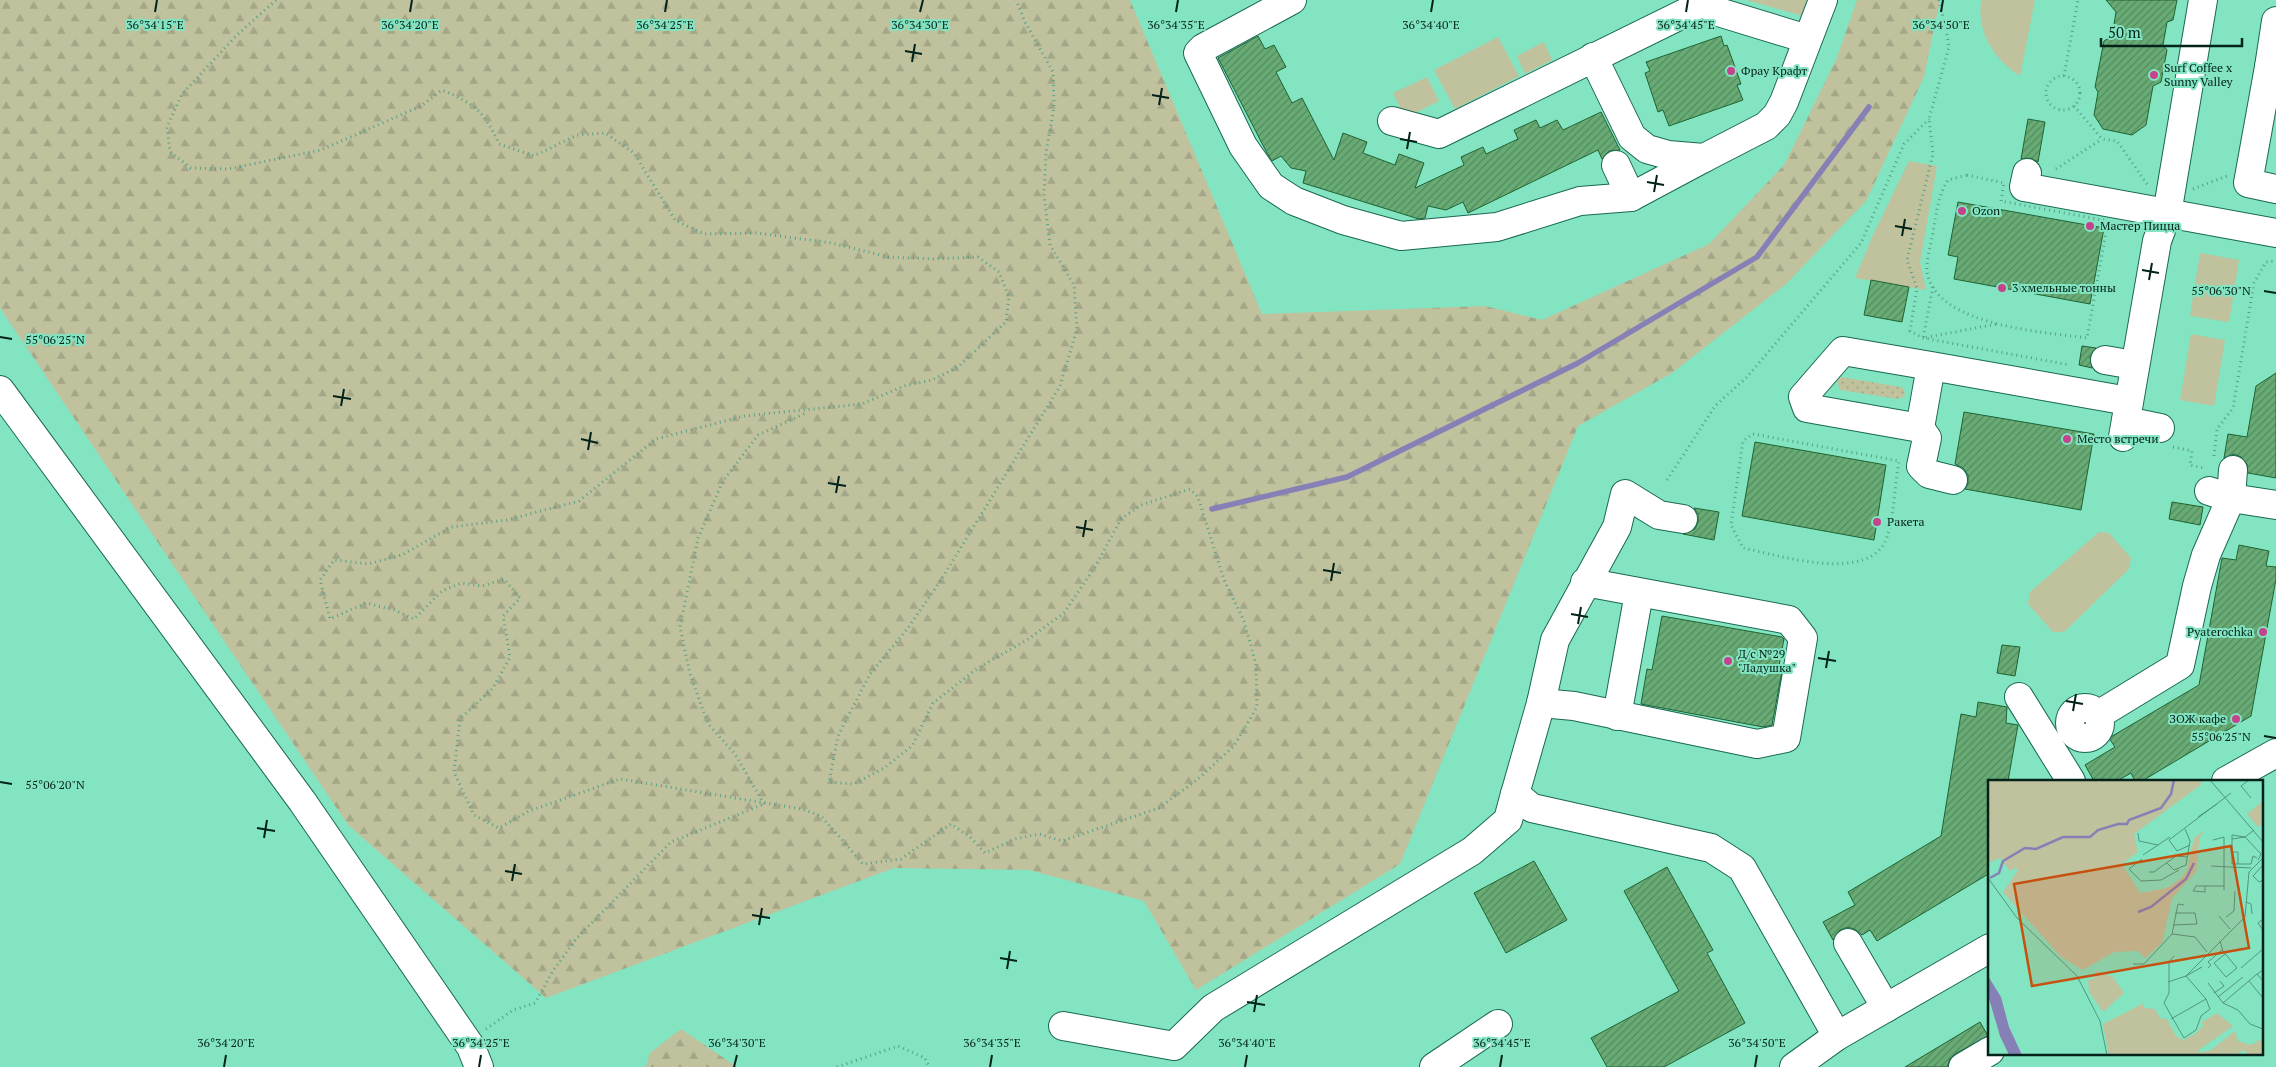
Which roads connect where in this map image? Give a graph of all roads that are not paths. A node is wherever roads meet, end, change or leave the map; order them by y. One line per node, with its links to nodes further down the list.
1 (1292, 0): 14 (street)
2 (1823, 0): 6 (street)
3 (2203, 0): 15 (street)
4 (1700, 3): 6 (street); 7 (street)
5 (2276, 21): 8 (street)
6 (1807, 39): 10 (street)
7 (1593, 57): 9 (street); 10 (street)
8 (2272, 68): 13 (street)
9 (1392, 121)
10 (1704, 158): 14 (street)
11 (1616, 165): 14 (street)
12 (2022, 182): 15 (street)
13 (2276, 189)
14 (1631, 197)
15 (2168, 204): 16 (street); 19 (street)
16 (2276, 233)
17 (2105, 360): 19 (street)
18 (1931, 366): 21 (street); 22 (street); 22 (street)
19 (2134, 366): 21 (street)
20 (0, 390): 45 (street)
21 (2125, 420): 23 (street)
22 (1920, 428): 24 (street)
23 (2163, 437)
24 (1952, 480)
25 (2276, 506): 31 (street)
26 (1683, 519): 27 (street)
27 (1585, 582): 28 (street); 30 (street)
28 (1639, 593): 32 (street); 32 (street)
29 (2019, 697): 34 (street)
30 (1540, 703): 32 (street); 36 (street)
31 (2098, 715)
32 (1617, 716)
33 (2276, 753): 35 (street)
34 (2070, 780)
35 (2228, 780)
36 (1515, 794): 41 (street); 42 (street)
37 (1848, 943): 39 (street)
38 (1988, 949): 39 (street)
39 (1886, 1008): 42 (street)
40 (1498, 1024): 46 (street)
41 (1063, 1026)
42 (1837, 1036): 47 (street)
43 (1988, 1052): 48 (street)
44 (1997, 1054): 49 (street)
45 (475, 1057)
46 (1434, 1067)
47 (1794, 1067)
48 (1963, 1067)
49 (2003, 1067)

